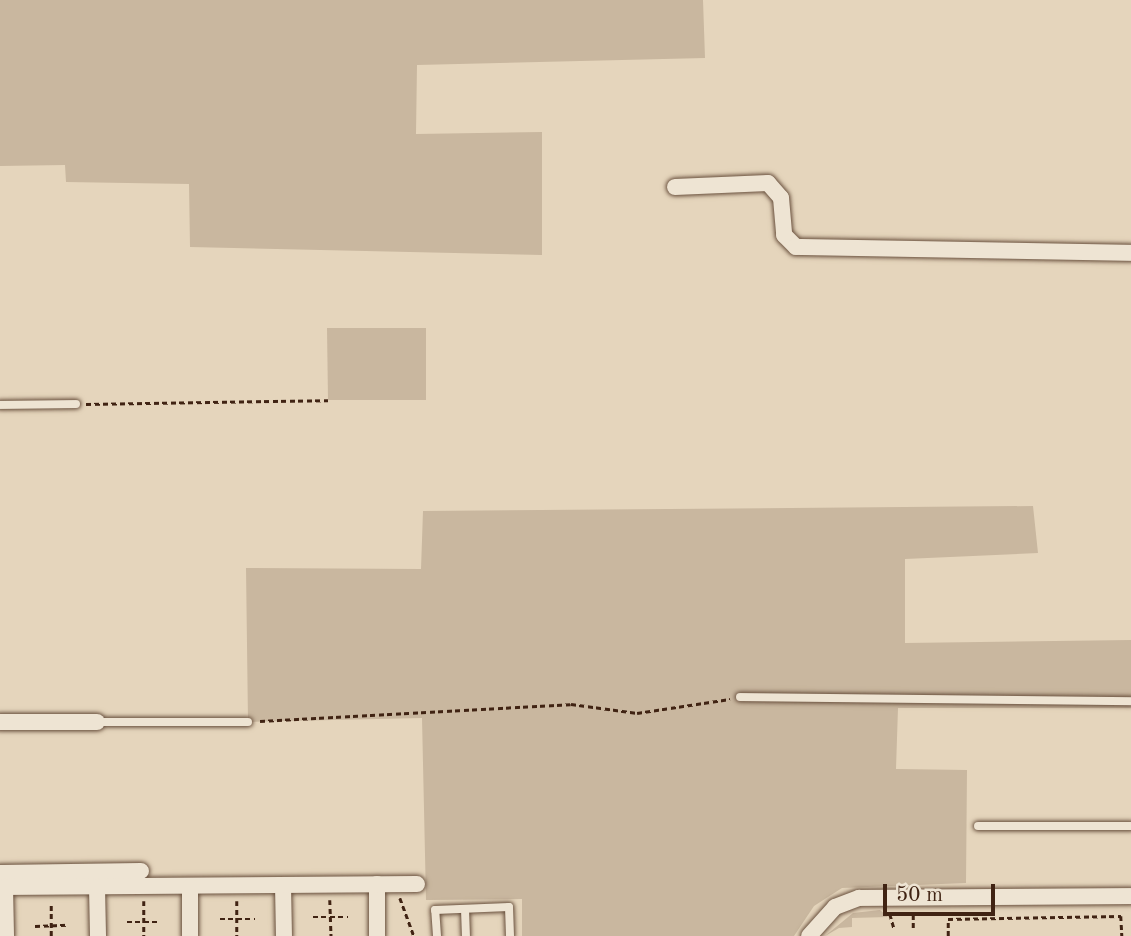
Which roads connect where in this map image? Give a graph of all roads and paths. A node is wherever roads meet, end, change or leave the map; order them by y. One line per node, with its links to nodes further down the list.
1 (675, 187): 2 (street)
2 (1131, 253)
3 (328, 400): 4 (path)
4 (76, 404): 5 (lane)
5 (0, 405)
6 (740, 697): 7 (lane); 10 (path)
7 (1131, 701)
8 (0, 722): 9 (street)
9 (97, 722): 10 (lane)
10 (248, 722)
11 (978, 826): 12 (lane)
12 (1131, 826)
13 (141, 871): 14 (street)
14 (2, 882): 18 (street); 40 (street)
15 (377, 884): 16 (street); 17 (street); 48 (street)
16 (417, 884)
17 (283, 885): 19 (street); 46 (street)
18 (97, 887): 19 (street); 42 (street)
19 (190, 887): 44 (street)
20 (330, 893): 28 (path)
21 (237, 894): 31 (path)
22 (51, 895): 36 (path)
23 (144, 895): 34 (path)
24 (1131, 896): 52 (street)
25 (465, 909): 49 (lane); 50 (lane); 51 (lane)
26 (884, 910): 39 (path)
27 (313, 917): 28 (path)
28 (331, 917): 29 (path); 47 (path)
29 (348, 917)
30 (220, 919): 31 (path)
31 (237, 919): 32 (path); 45 (path)
32 (255, 919)
33 (127, 922): 34 (path)
34 (144, 922): 35 (path); 43 (path)
35 (162, 922)
36 (51, 925): 37 (path); 38 (path); 41 (path)
37 (68, 925)
38 (35, 926)
39 (894, 928)
40 (6, 936)
41 (51, 936)
42 (98, 936)
43 (144, 936)
44 (190, 936)
45 (237, 936)
46 (284, 936)
47 (331, 936)
48 (377, 936)
49 (437, 936)
50 (466, 936)
51 (510, 936)
52 (809, 936)
53 (948, 936): 54 (path)
54 (1122, 936)

